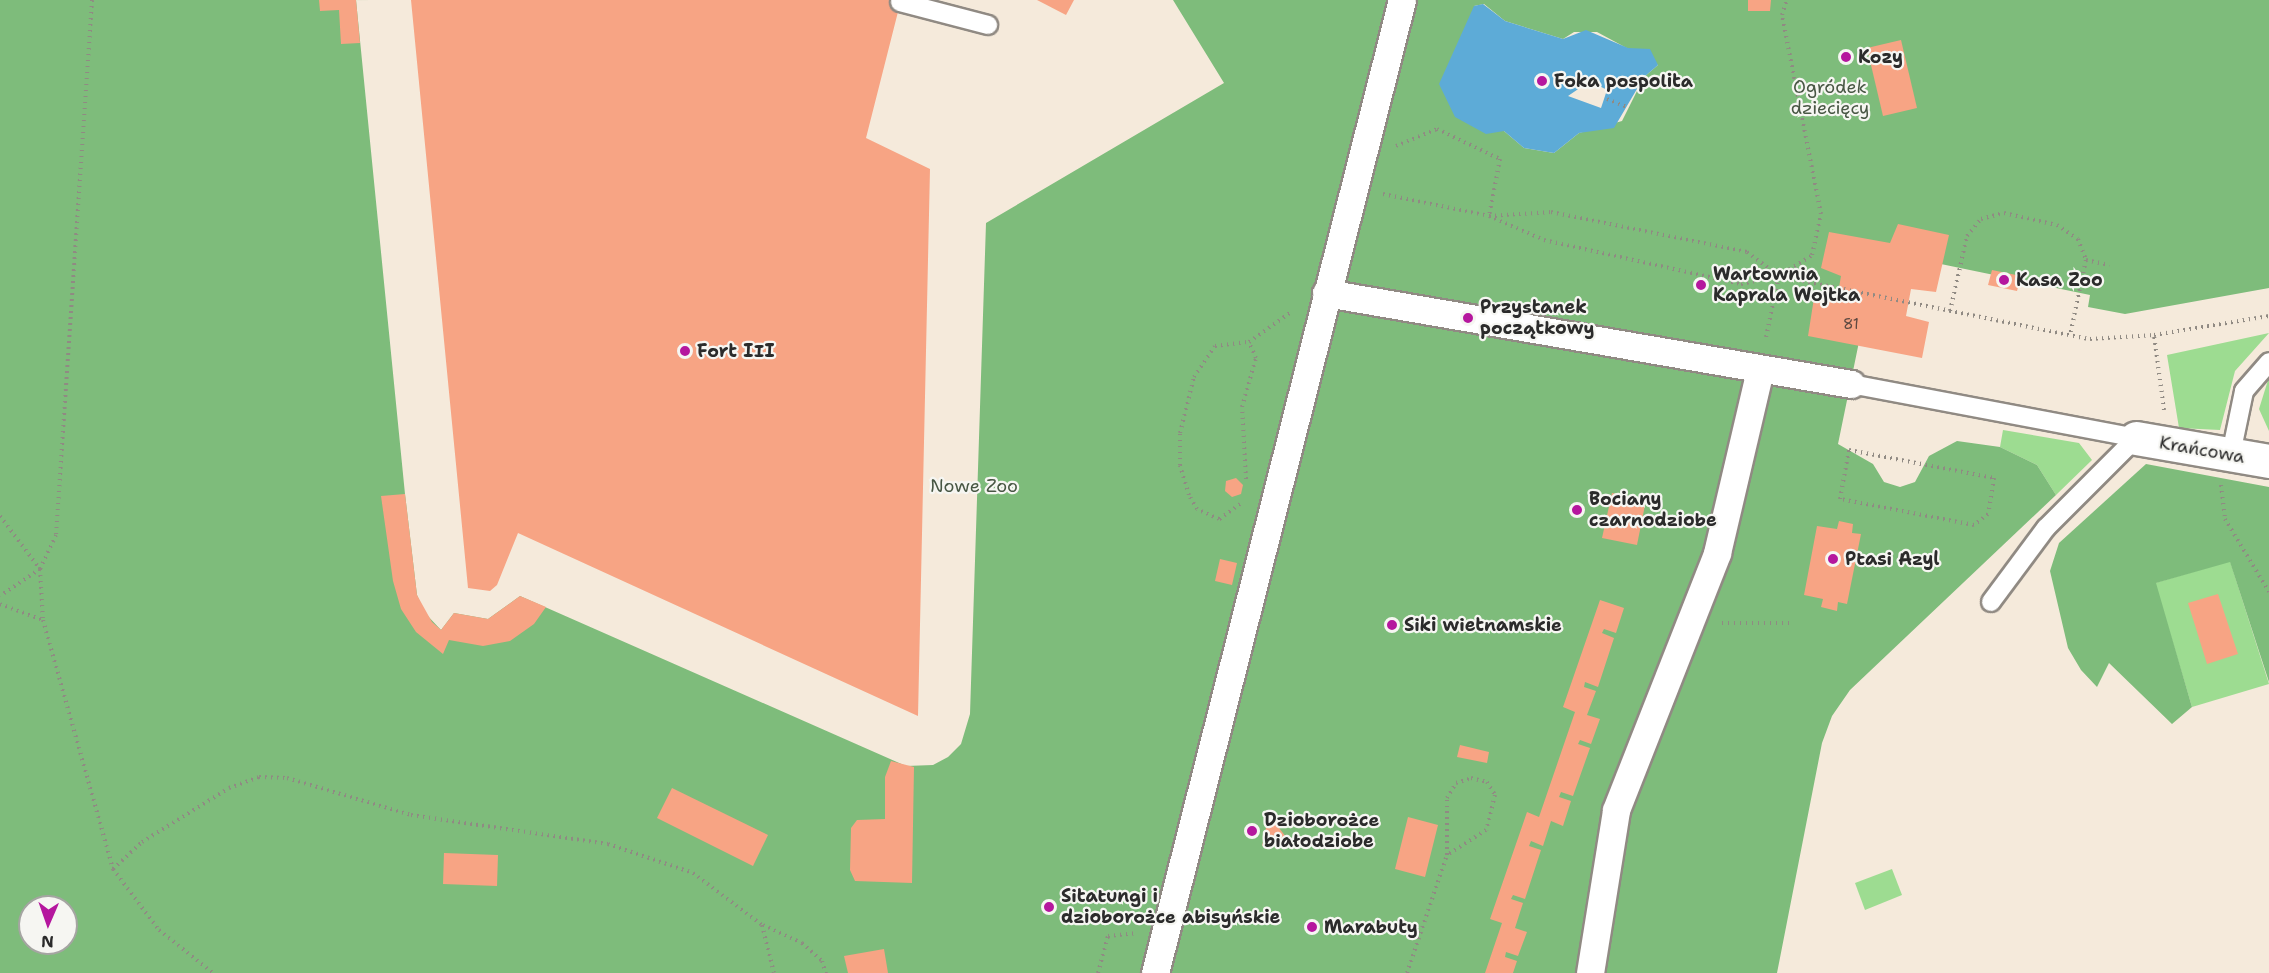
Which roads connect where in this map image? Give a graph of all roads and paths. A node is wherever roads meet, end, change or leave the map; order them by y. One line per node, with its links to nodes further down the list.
1 (92, 0): 34 (path)
2 (1402, 0): 10 (street)
3 (1787, 0): 15 (path)
4 (900, 2): 5 (lane)
5 (988, 25)
6 (1862, 85): 7 (path)
7 (1858, 94)
8 (1606, 99): 9 (path)
9 (1629, 108)
10 (1360, 161): 11 (street); 12 (path)
11 (1353, 188): 12 (path); 16 (street)
12 (1489, 216): 15 (path); 15 (path)
13 (2086, 260): 14 (path); 17 (path); 20 (path)
14 (2109, 265)
15 (1779, 276): 17 (path); 19 (path)
16 (1326, 293): 22 (path); 24 (street); 45 (street)
17 (1950, 311): 20 (path)
18 (2269, 316): 21 (path)
19 (1768, 331)
20 (2070, 335): 21 (path)
21 (2154, 335): 27 (path)
22 (1249, 342): 30 (path); 31 (path)
23 (2269, 362): 28 (lane)
24 (1760, 370): 25 (street); 39 (street)
25 (1851, 384): 26 (lane)
26 (2136, 438): 27 (street, Krańcowa); 37 (lane)
27 (2168, 444): 28 (street, Krańcowa)
28 (2231, 454): 29 (street, Krańcowa); 35 (path)
29 (2269, 461)
30 (1244, 487)
31 (1242, 496)
32 (1988, 514): 32 (path)
33 (0, 516): 34 (path)
34 (40, 569): 36 (path); 40 (path)
35 (2269, 592)
36 (0, 596)
37 (1992, 602)
38 (0, 604): 40 (path)
39 (1695, 615): 41 (path); 52 (street)
40 (43, 620): 43 (path)
41 (1793, 624)
42 (1447, 855): 42 (path); 51 (path)
43 (113, 869): 44 (path); 46 (path)
44 (762, 925): 47 (path); 48 (path)
45 (1166, 929): 49 (path); 50 (street)
46 (213, 973)
47 (774, 973)
48 (826, 973)
49 (1098, 973)
50 (1155, 973)
51 (1407, 973)
52 (1590, 973)

